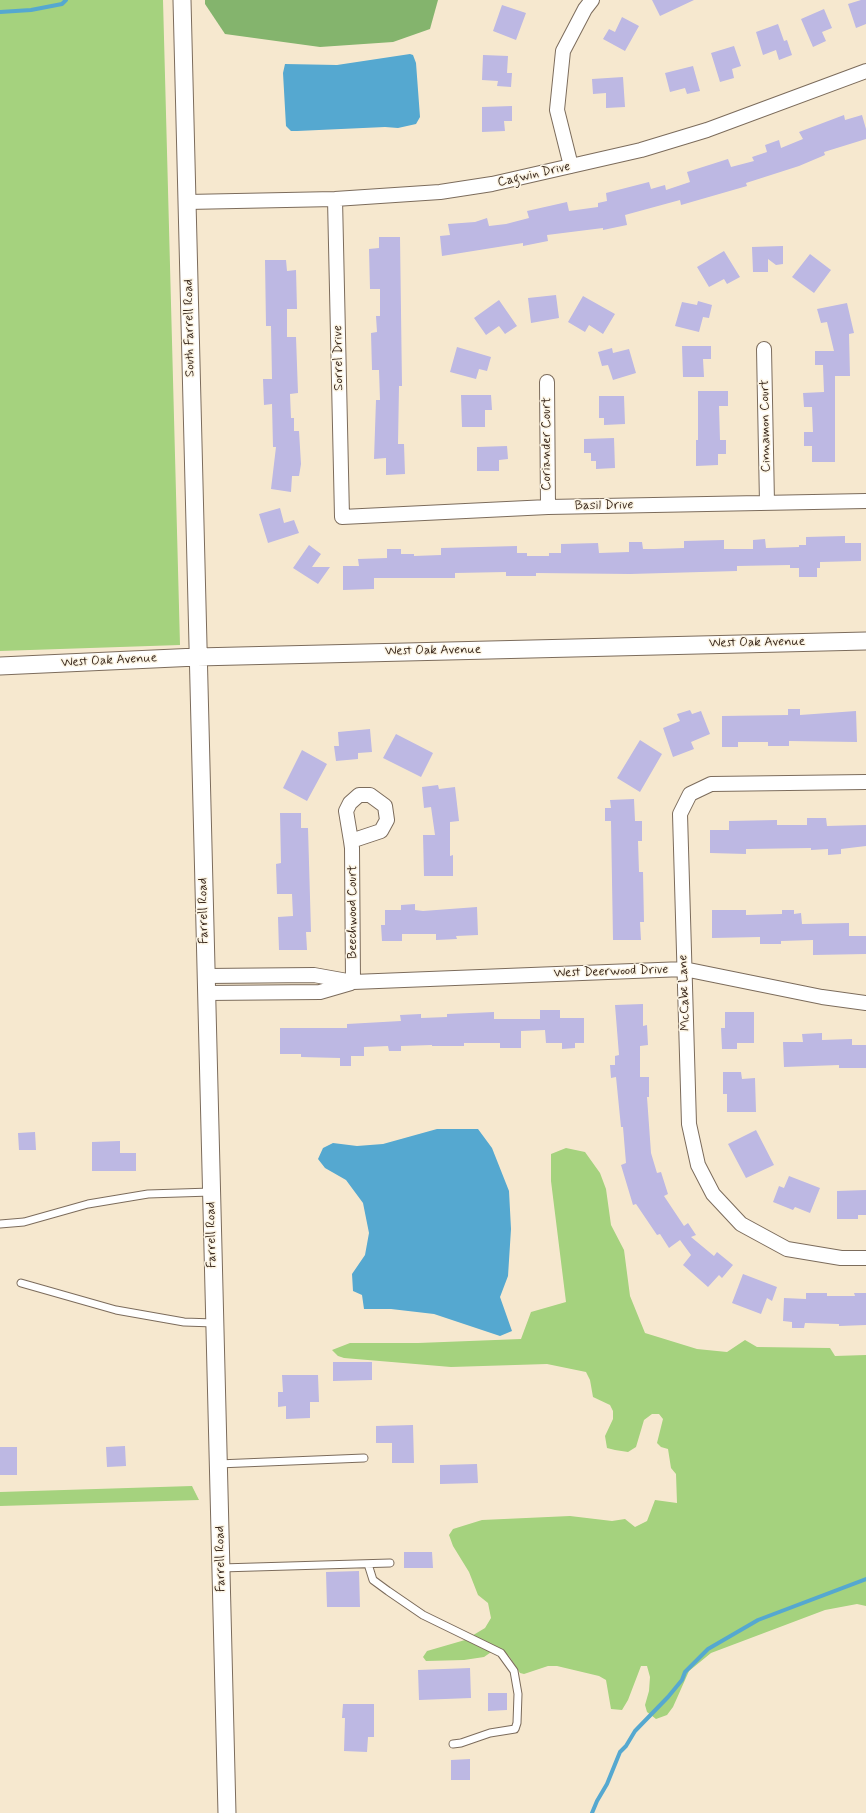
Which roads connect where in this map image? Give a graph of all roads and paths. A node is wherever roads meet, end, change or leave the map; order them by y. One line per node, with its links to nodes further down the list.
1 (182, 0): 6 (street, South Farrell Road)
2 (592, 0): 4 (street)
3 (866, 71): 4 (street, Cagwin Drive)
4 (571, 166): 5 (street, Cagwin Drive)
5 (335, 199): 6 (street, Cagwin Drive); 12 (street, Sorrel Drive)
6 (187, 202): 14 (street, South Farrell Road)
7 (764, 349): 10 (street, Cinnamon Court)
8 (547, 382): 11 (street, Coriander Court)
9 (866, 501): 10 (street, Basil Drive)
10 (767, 503): 11 (street, Basil Drive)
11 (548, 507): 12 (street, Basil Drive)
12 (342, 518)
13 (866, 641): 14 (street, West Oak Avenue)
14 (197, 657): 15 (street, West Oak Avenue); 19 (street, Farrell Road)
15 (0, 666)
16 (866, 782): 18 (street, McCabe Lane)
17 (351, 841): 20 (street, Beechwood Court)
18 (684, 969): 20 (street, West Deerwood Drive); 22 (street, West Deerwood Drive); 25 (street, McCabe Lane)
19 (206, 976): 20 (street, West Deerwood Drive); 21 (street, Farrell Road)
20 (353, 982): 21 (street, West Deerwood Drive)
21 (206, 993): 23 (street, Farrell Road)
22 (866, 1003)
23 (211, 1192): 24 (lane); 27 (street, Farrell Road)
24 (0, 1224)
25 (866, 1258)
26 (21, 1283): 27 (lane)
27 (214, 1323): 29 (street, Farrell Road)
28 (364, 1458): 29 (lane)
29 (218, 1464): 32 (street, Farrell Road)
30 (390, 1563): 31 (lane)
31 (368, 1564): 32 (lane); 33 (lane)
32 (221, 1568): 34 (street, Farrell Road)
33 (453, 1744)
34 (227, 1813)

